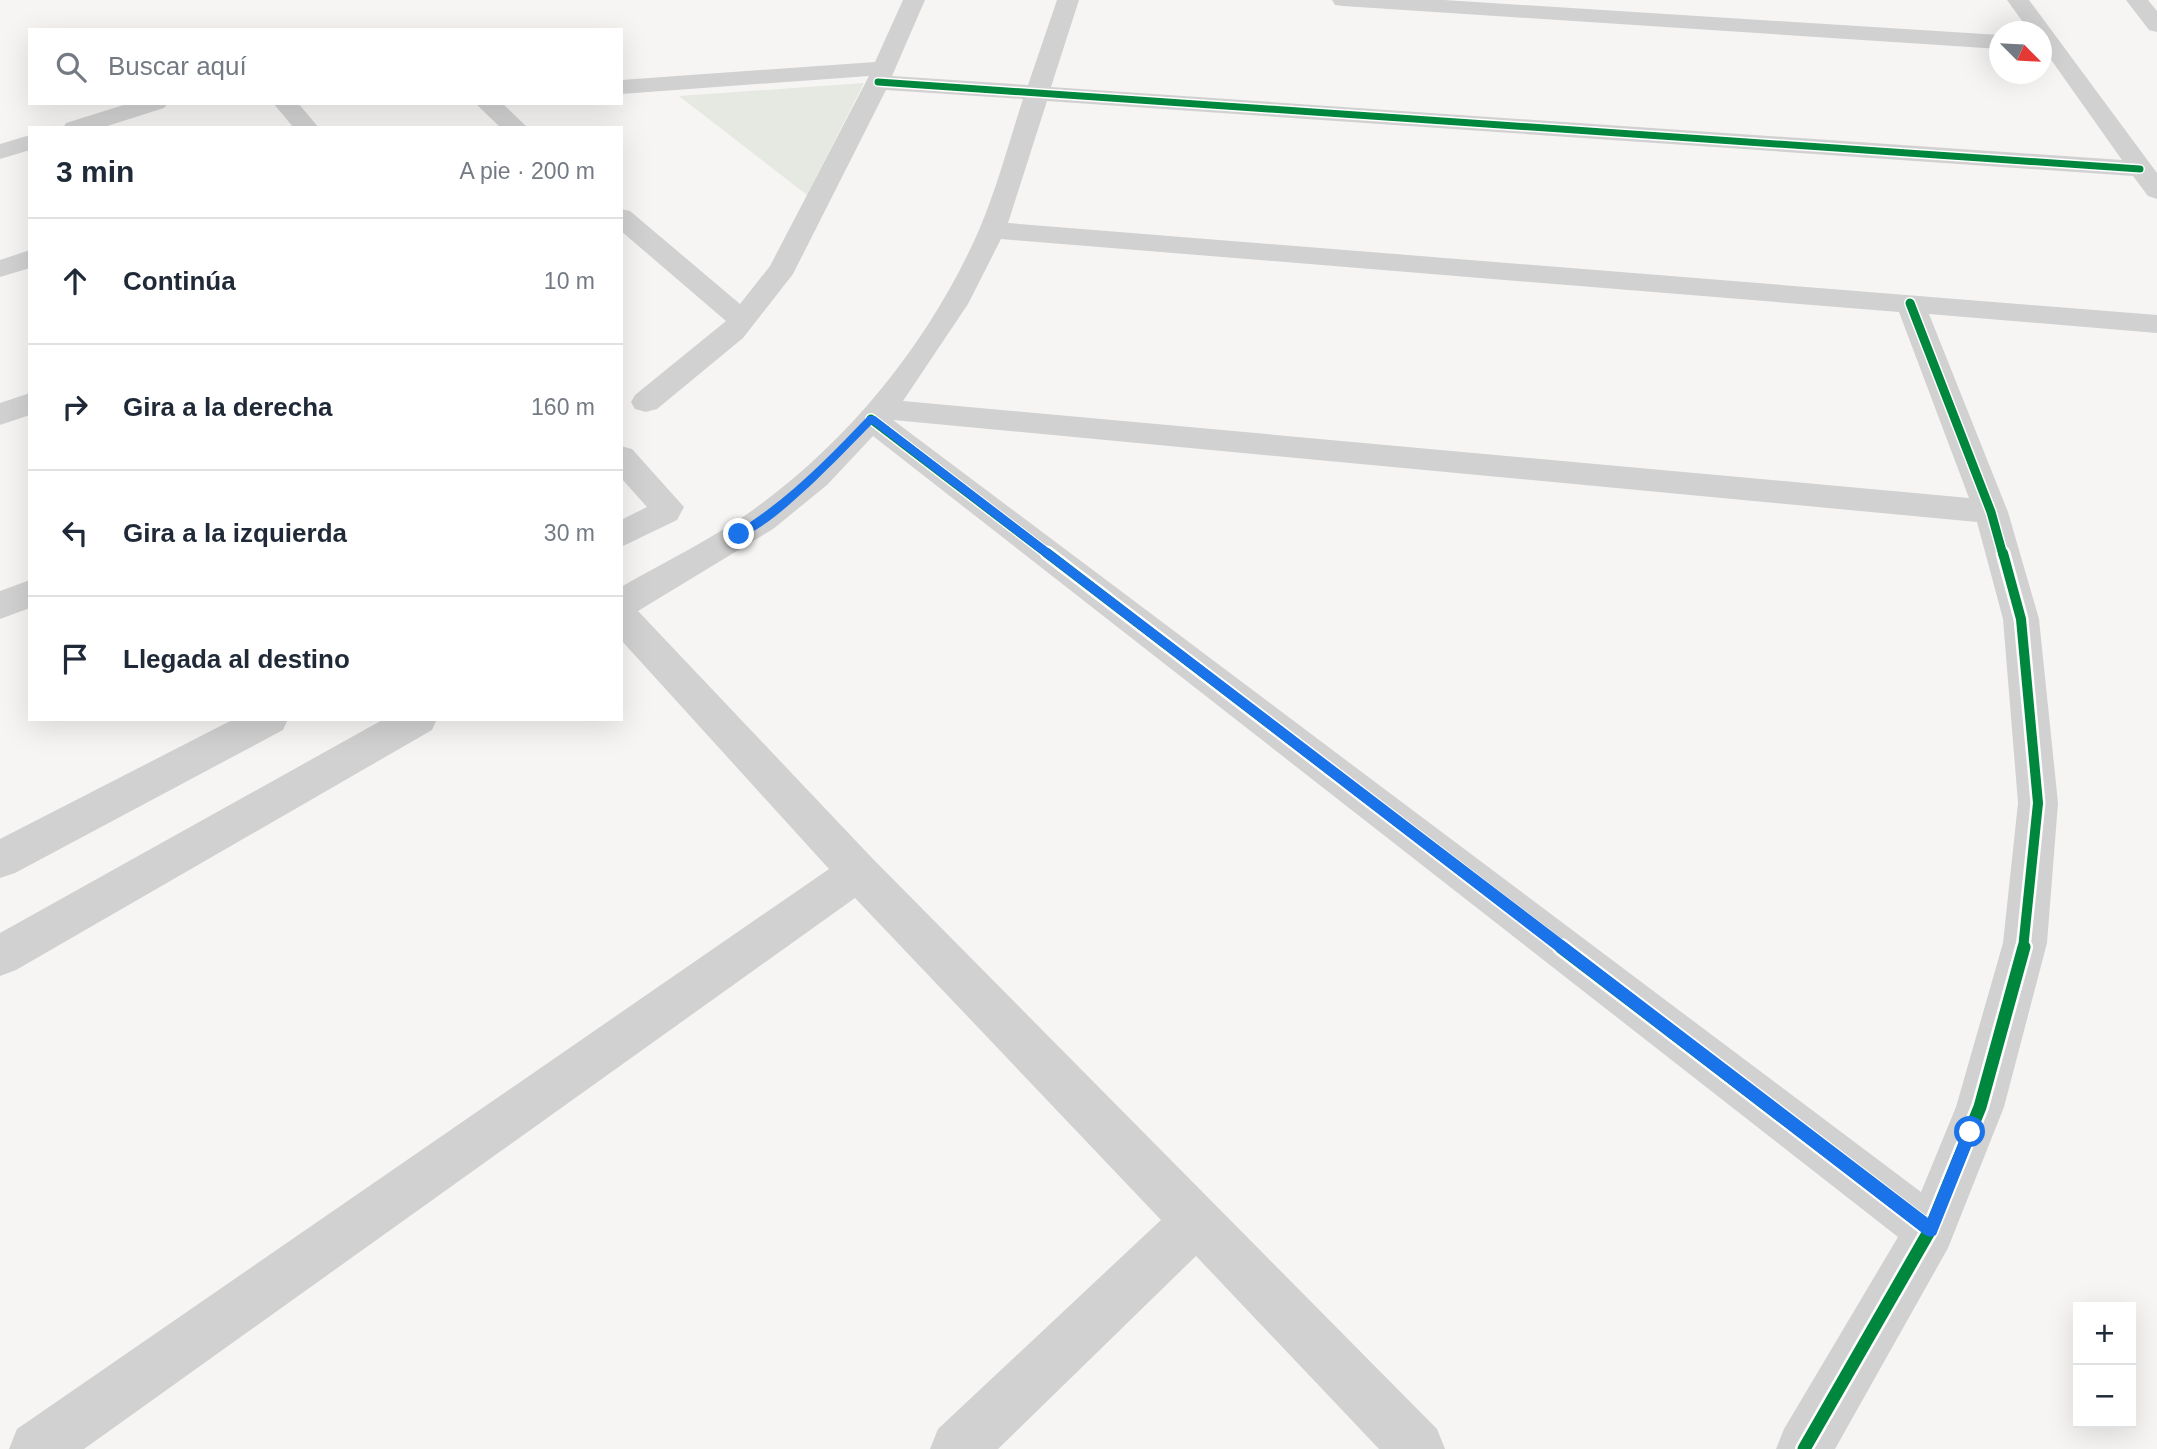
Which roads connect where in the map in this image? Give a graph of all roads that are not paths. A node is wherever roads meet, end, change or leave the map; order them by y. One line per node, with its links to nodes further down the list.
1 (914, 0): 10 (street)
2 (1068, 0): 12 (street)
3 (1343, 0): 8 (street)
4 (2018, 0): 7 (street)
5 (2130, 0): 6 (street)
6 (2147, 13)
7 (2032, 21)
8 (1989, 41)
9 (2052, 49): 21 (street)
10 (881, 75): 11 (street); 12 (street); 28 (street)
11 (623, 87)
12 (1038, 93): 21 (street); 24 (street)
13 (150, 105): 16 (street)
14 (287, 105): 17 (street)
15 (489, 105): 18 (street)
16 (81, 126)
17 (305, 126)
18 (514, 126)
19 (28, 143): 20 (street)
20 (0, 152)
21 (2140, 169): 22 (street)
22 (2157, 191)
23 (623, 219): 28 (street)
24 (992, 230): 27 (street); 32 (street)
25 (28, 259): 26 (street)
26 (0, 268)
27 (1910, 303): 29 (street); 35 (street)
28 (743, 321): 30 (street)
29 (2157, 324)
30 (646, 402)
31 (28, 404): 33 (street)
32 (876, 414): 35 (street); 38 (street); 47 (street)
33 (0, 415)
34 (623, 459): 36 (street)
35 (1991, 512): 47 (street)
36 (623, 533)
37 (28, 594): 39 (street)
38 (623, 603)
39 (0, 606)
40 (623, 618): 44 (street)
41 (265, 721): 43 (street)
42 (414, 721): 45 (street)
43 (0, 860)
44 (858, 872): 46 (street); 48 (street)
45 (0, 956)
46 (1197, 1220): 49 (street); 50 (street)
47 (1930, 1230): 51 (street)
48 (37, 1449)
49 (958, 1449)
50 (1416, 1449)
51 (1804, 1449)

